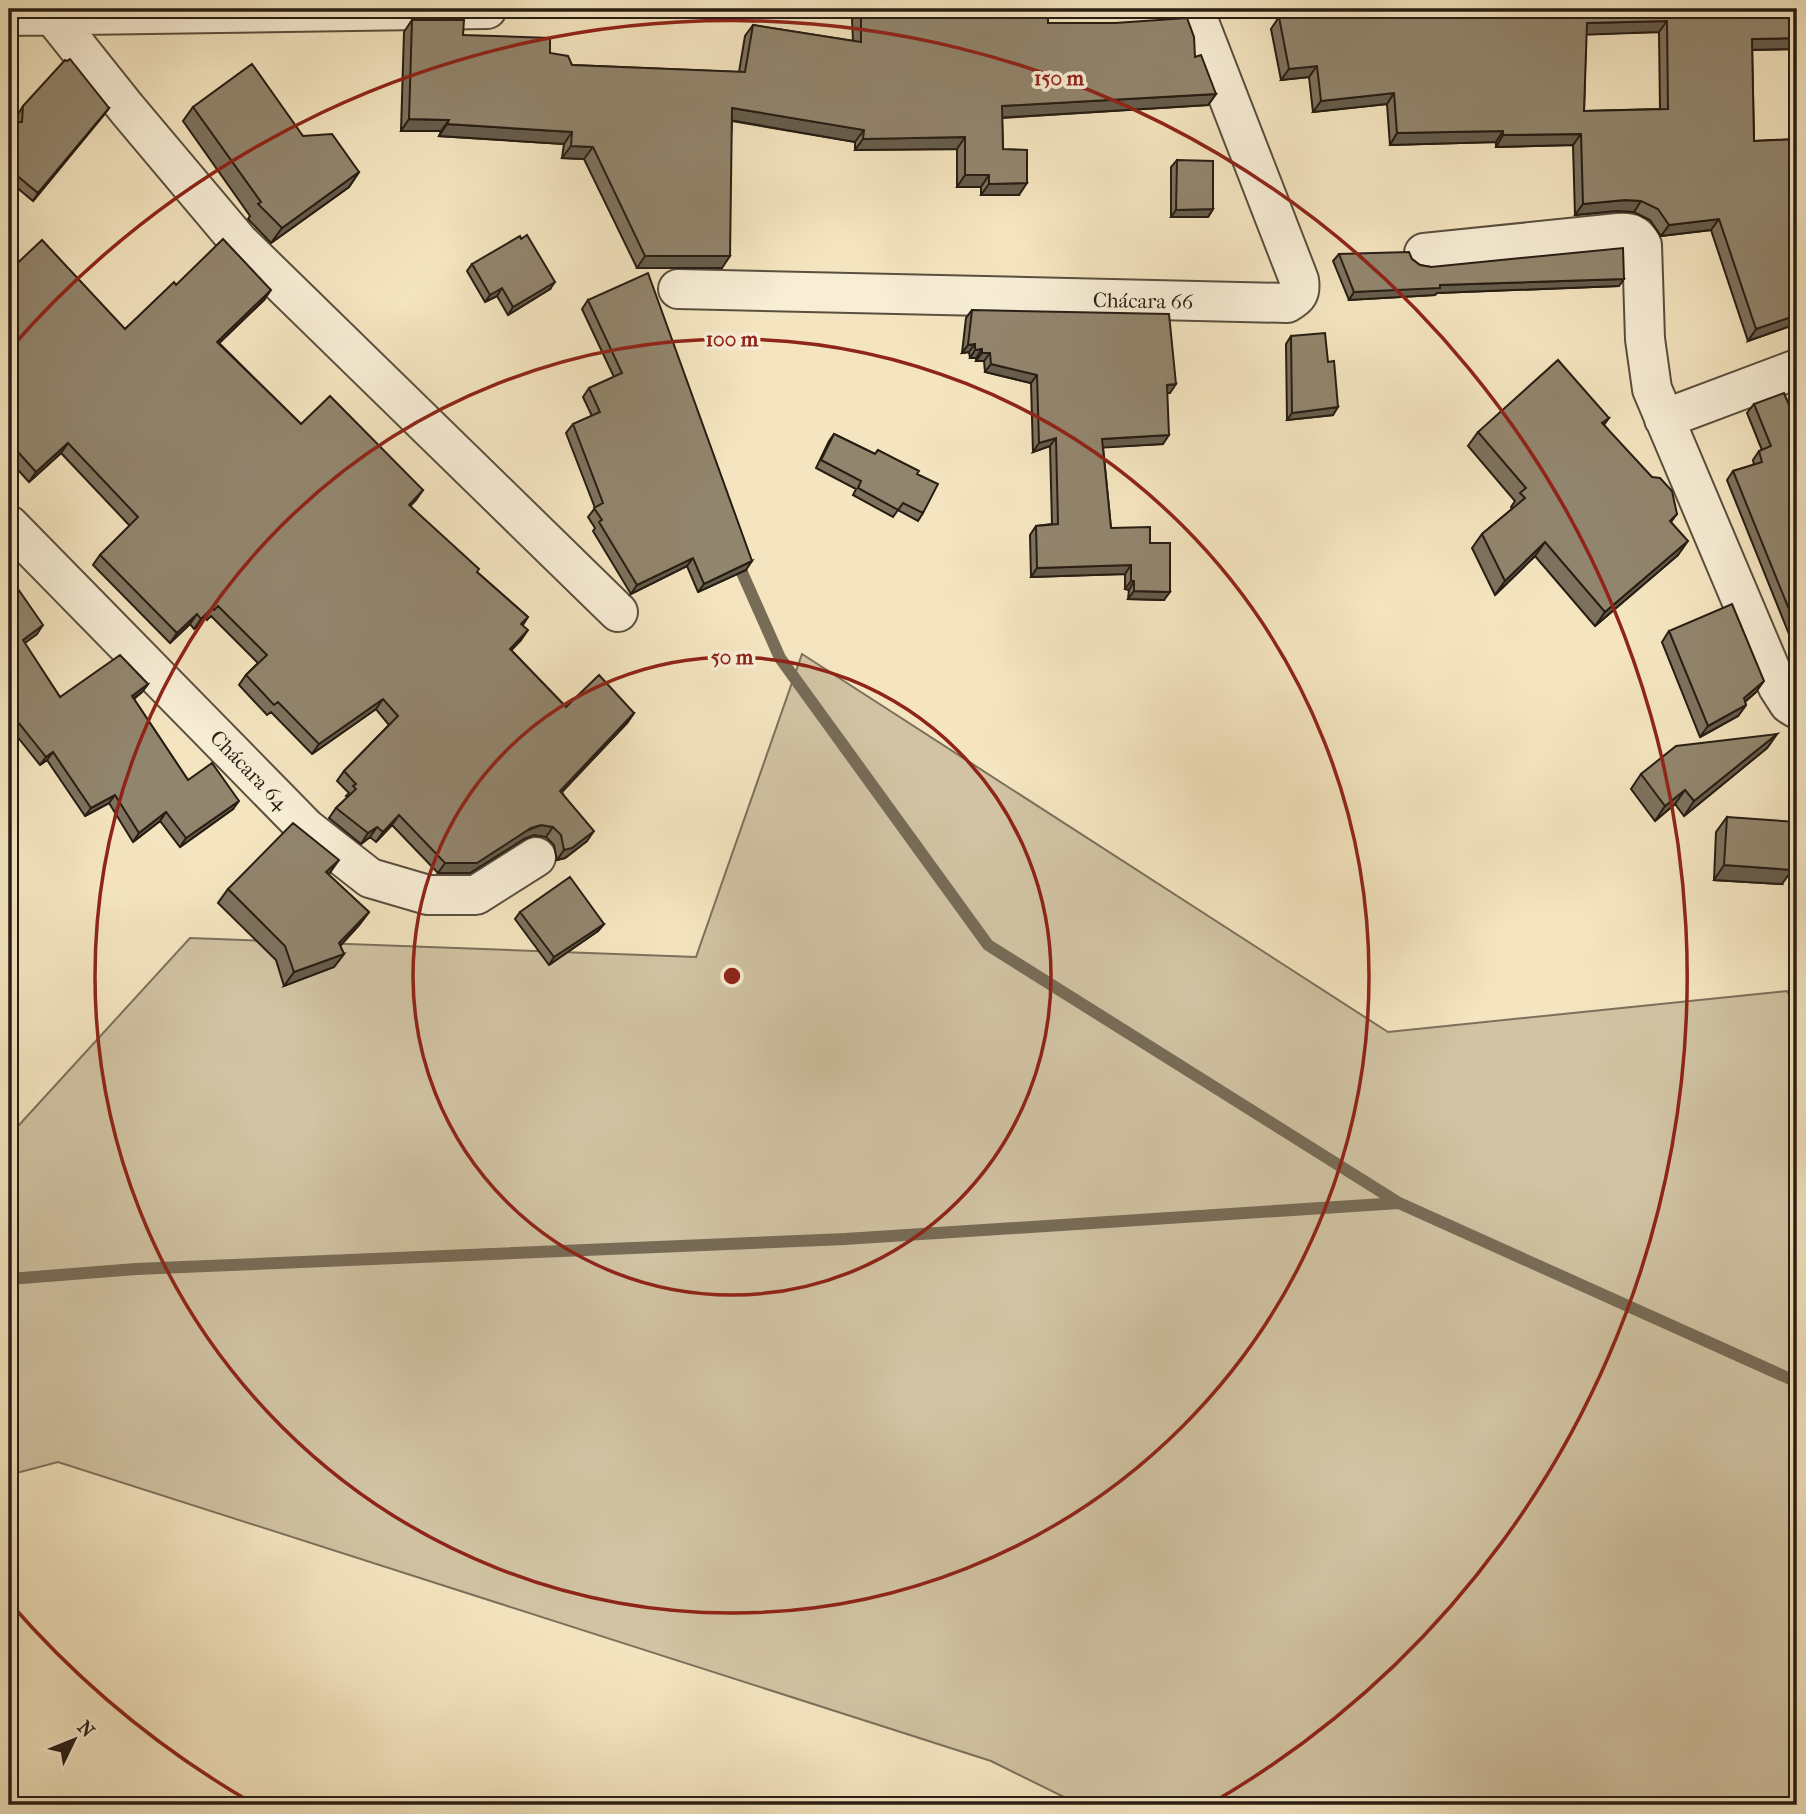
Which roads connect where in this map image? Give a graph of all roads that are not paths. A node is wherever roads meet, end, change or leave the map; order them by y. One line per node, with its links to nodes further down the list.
1 (487, 9): 3 (street)
2 (1194, 9): 6 (street, Chácara 66)
3 (52, 15): 4 (street); 10 (street)
4 (9, 16)
5 (1424, 253): 8 (street)
6 (678, 289)
7 (1797, 369): 8 (street)
8 (1664, 419): 11 (street)
9 (9, 525): 12 (street, Chácara 64)
10 (618, 612)
11 (1797, 709)
12 (536, 857)

